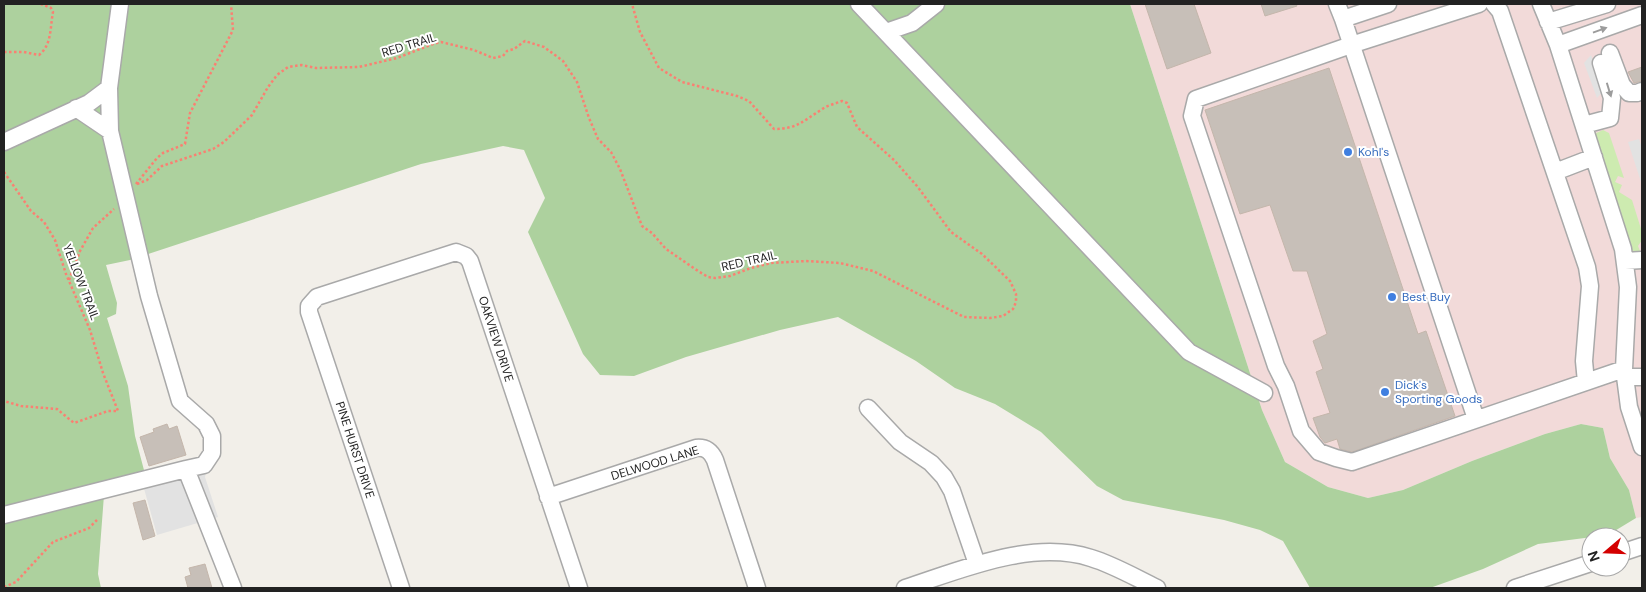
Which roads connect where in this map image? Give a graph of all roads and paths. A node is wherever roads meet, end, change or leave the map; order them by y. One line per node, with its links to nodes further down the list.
1 (41, 4): 19 (path)
2 (120, 4): 20 (street)
3 (231, 4): 4 (path, RED TRAIL)
4 (632, 4)
5 (859, 4): 16 (street)
6 (936, 4): 16 (street)
7 (1337, 4): 14 (street)
8 (1388, 4): 14 (street)
9 (1479, 4): 17 (street)
10 (1494, 4): 28 (street)
11 (1540, 4): 15 (street)
12 (1607, 4): 15 (street)
13 (1642, 15): 18 (street, one-way to 13)
14 (1343, 19): 17 (street)
15 (1548, 22): 18 (street)
16 (886, 32): 37 (street)
17 (1351, 45): 40 (street); 40 (street)
18 (1558, 45): 23 (street)
19 (4, 52)
20 (109, 88): 22 (street); 24 (street)
21 (1642, 91): 23 (street, one-way to 23)
22 (76, 108): 24 (street); 25 (street)
23 (1584, 126): 26 (street)
24 (110, 131): 29 (street)
25 (4, 142)
26 (1594, 157): 28 (street); 31 (street)
27 (4, 172): 32 (path, YELLOW TRAIL)
28 (1555, 172): 36 (street)
29 (126, 199): 32 (path); 42 (street)
30 (1642, 260): 31 (street)
31 (1625, 261): 34 (street)
32 (69, 280): 38 (path, YELLOW TRAIL)
33 (309, 312): 43 (street, OAKVIEW DRIVE); 50 (street, PINE HURST DRIVE)
34 (1625, 373): 35 (street); 36 (street); 41 (street)
35 (1642, 377)
36 (1586, 382): 40 (street)
37 (1264, 394)
38 (4, 401)
39 (868, 408): 46 (street)
40 (1476, 419)
41 (1642, 447)
42 (186, 470): 44 (street); 49 (street)
43 (548, 497): 51 (street, OAKVIEW DRIVE); 52 (street, DELWOOD LANE)
44 (4, 515)
45 (98, 520): 48 (path)
46 (977, 564): 53 (street); 54 (street)
47 (1581, 566): 55 (street)
48 (4, 587)
49 (233, 588)
50 (401, 588)
51 (579, 588)
52 (757, 588)
53 (905, 588)
54 (1157, 588)
55 (1515, 588)

